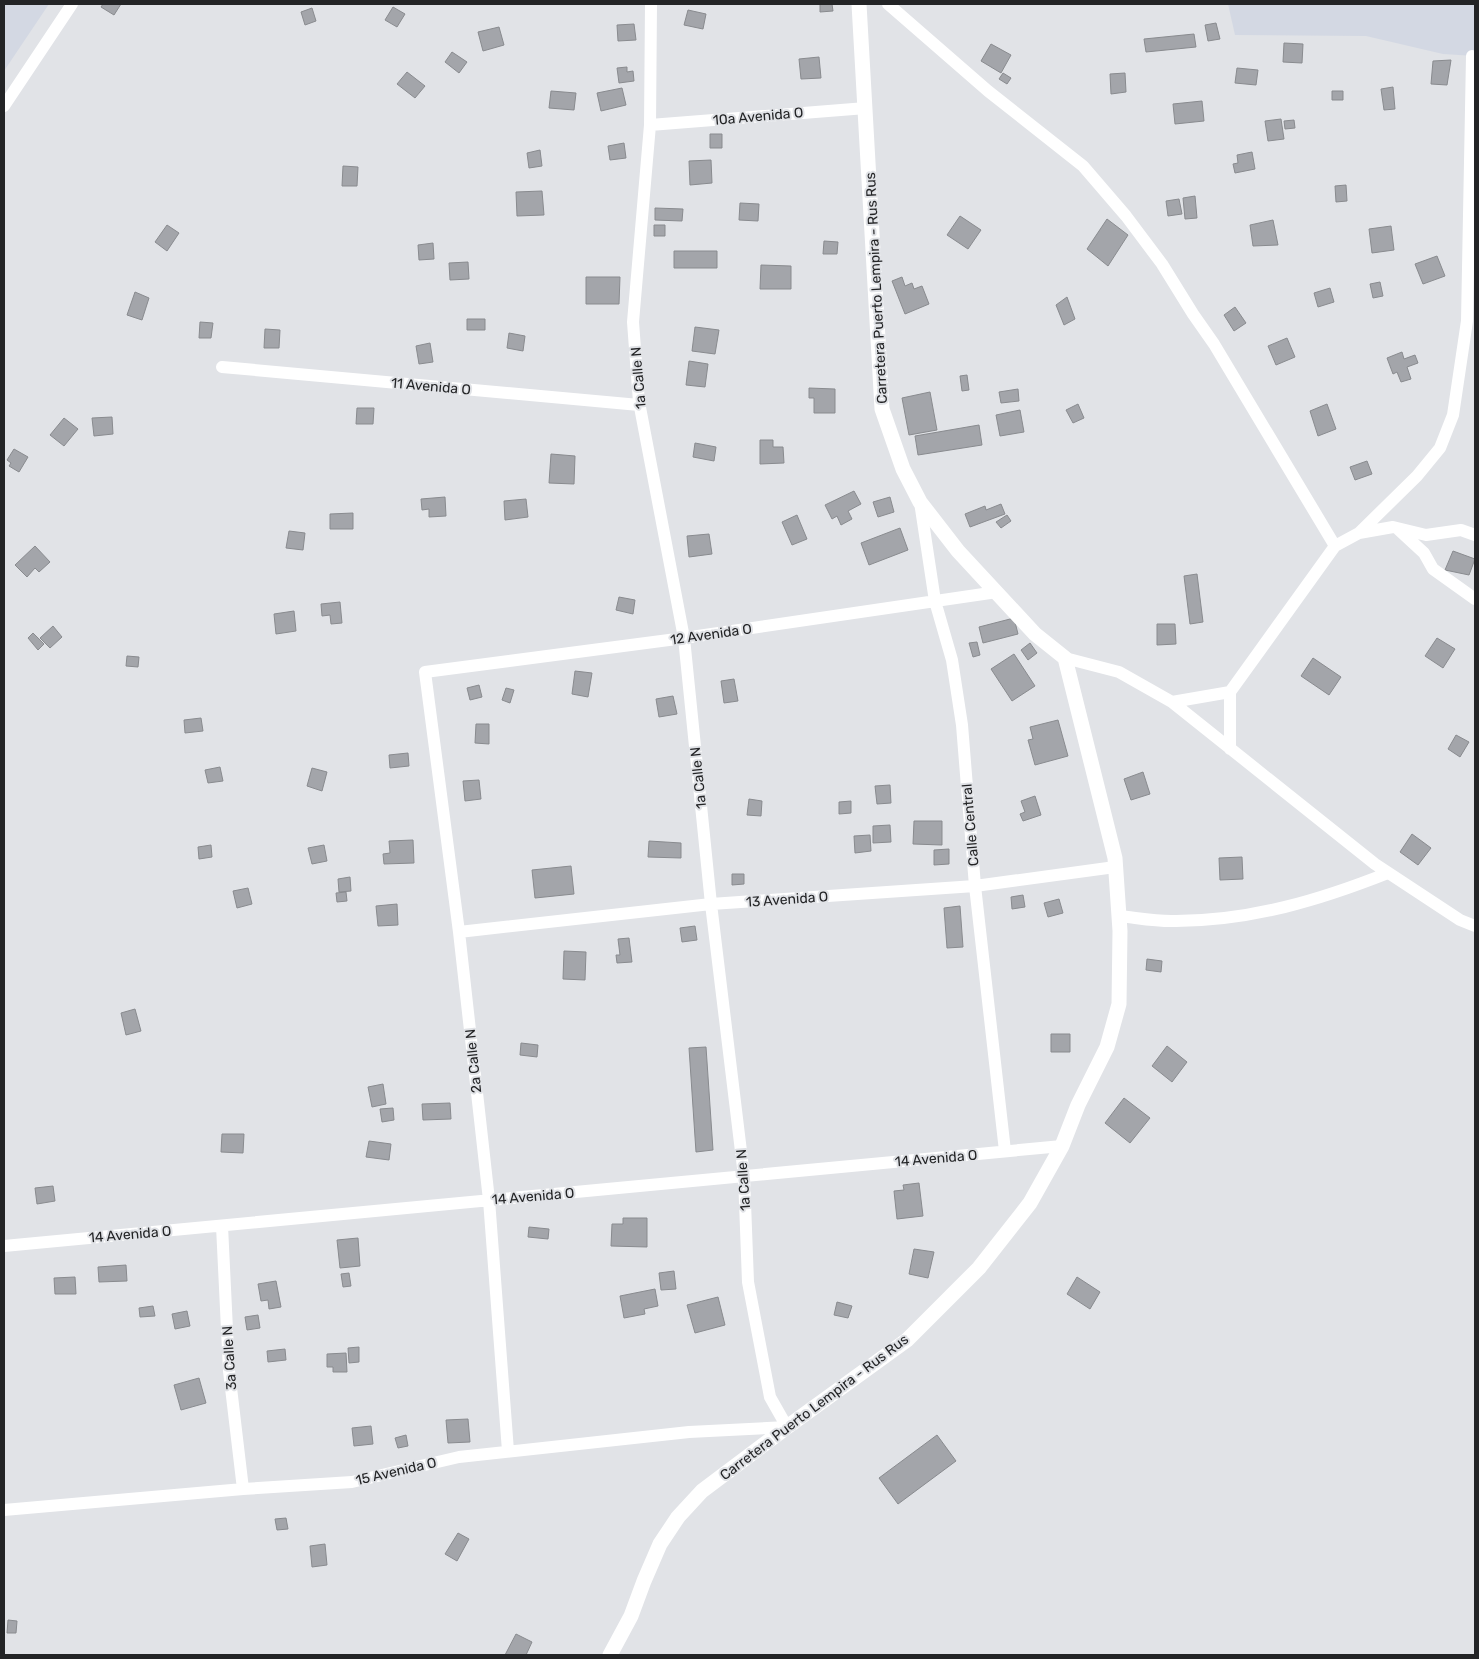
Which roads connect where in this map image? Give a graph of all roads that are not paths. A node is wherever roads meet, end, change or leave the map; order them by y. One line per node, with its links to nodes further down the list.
1 (72, 4): 6 (street)
2 (651, 4): 8 (street, 1a Calle N)
3 (859, 4): 7 (street, Carretera Puerto Lempira - Rus Rus)
4 (888, 4): 15 (street)
5 (1472, 56): 13 (street)
6 (4, 106)
7 (866, 108): 8 (street, 10a Avenida O); 11 (street, Carretera Puerto Lempira - Rus Rus)
8 (650, 125): 10 (street, 1a Calle N)
9 (222, 367): 10 (street, 11 Avenida O)
10 (640, 405): 19 (street, 1a Calle N)
11 (920, 502): 16 (street, Carretera Puerto Lempira - Rus Rus); 18 (street, Calle Central)
12 (1398, 529): 13 (street); 14 (street); 17 (street)
13 (1359, 533): 15 (street)
14 (1475, 535)
15 (1335, 546): 22 (street)
16 (997, 592): 18 (street, 12 Avenida O); 20 (street, Carretera Puerto Lempira - Rus Rus)
17 (1475, 599)
18 (935, 601): 19 (street, 12 Avenida O); 27 (street, Calle Central)
19 (684, 638): 21 (street, 12 Avenida O); 28 (street, 1a Calle N)
20 (1065, 658): 23 (street); 25 (street, Carretera Puerto Lempira - Rus Rus)
21 (425, 672): 31 (street, 2a Calle N)
22 (1230, 692): 23 (street); 24 (street)
23 (1172, 702): 24 (street)
24 (1230, 749): 26 (street)
25 (1115, 867): 27 (street, 13 Avenida O); 29 (street, Carretera Puerto Lempira - Rus Rus)
26 (1388, 873): 29 (street); 30 (street)
27 (975, 886): 28 (street, 13 Avenida O); 33 (street, Calle Central)
28 (711, 904): 31 (street, 13 Avenida O); 34 (street, 1a Calle N)
29 (1119, 916): 32 (street, Carretera Puerto Lempira - Rus Rus)
30 (1475, 926)
31 (459, 932): 35 (street, 2a Calle N)
32 (1062, 1146): 33 (street, 14 Avenida O); 38 (street, Carretera Puerto Lempira - Rus Rus)
33 (1005, 1151): 34 (street, 14 Avenida O)
34 (744, 1176): 35 (street, 14 Avenida O); 38 (street, 1a Calle N)
35 (489, 1200): 36 (street, 14 Avenida O); 39 (street, 2a Calle N)
36 (222, 1226): 37 (street, 14 Avenida O); 40 (street, 3a Calle N)
37 (4, 1246)
38 (787, 1427): 39 (street, 15 Avenida O); 42 (street, Carretera Puerto Lempira - Rus Rus)
39 (508, 1451): 40 (street, 15 Avenida O)
40 (243, 1489): 41 (street, 15 Avenida O)
41 (4, 1510)
42 (610, 1655)

